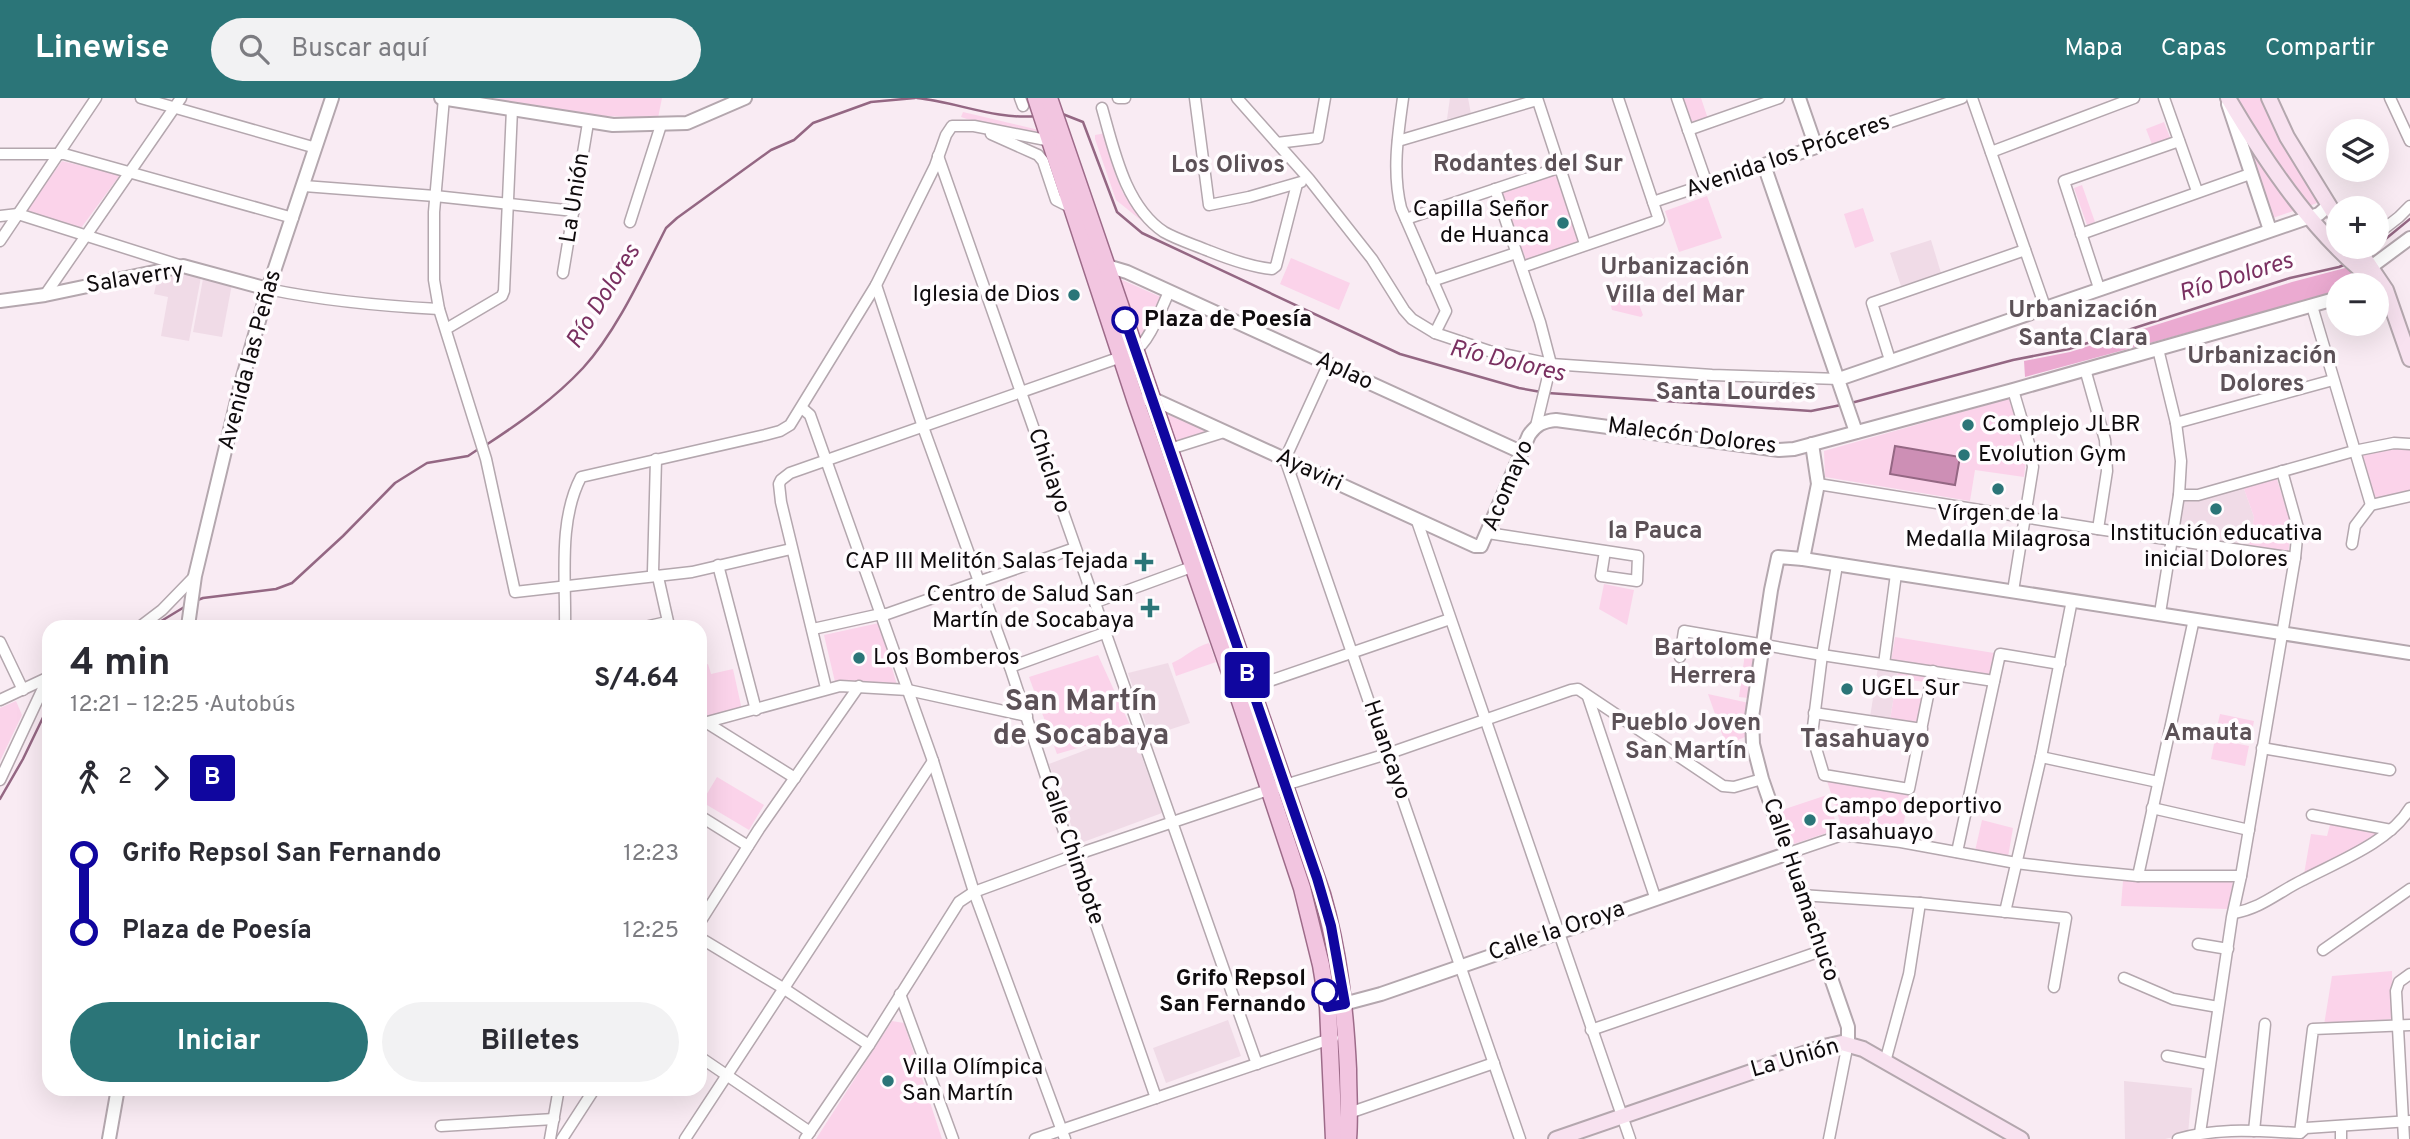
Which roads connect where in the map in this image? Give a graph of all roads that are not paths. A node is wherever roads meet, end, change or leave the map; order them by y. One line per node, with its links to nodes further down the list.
1 (96, 98): 40 (street)
2 (141, 98): 24 (street)
3 (181, 98): 24 (street)
4 (332, 98): 37 (street, Avenida las Peñas)
5 (442, 98): 26 (street); 52 (street)
6 (745, 98): 28 (street)
7 (1195, 98): 47 (street)
8 (1237, 98): 35 (street)
9 (1325, 98): 35 (street)
10 (1403, 98): 32 (street)
11 (1618, 98): 53 (street)
12 (1678, 98): 30 (street)
13 (1779, 98): 30 (street)
14 (1799, 98): 36 (street)
15 (1962, 98): 36 (street, Avenida los Próceres)
16 (1972, 98): 38 (street)
17 (2134, 98): 38 (street)
18 (2164, 98): 33 (street)
19 (2227, 98): 45 (street); 62 (main road)
20 (2269, 98): 54 (main road)
21 (2390, 98): 34 (street)
22 (1537, 99): 32 (street); 43 (street)
23 (1037, 102): 31 (main road)
24 (174, 108): 37 (street); 44 (street)
25 (1102, 108): 47 (street)
26 (512, 109): 27 (street); 55 (street)
27 (588, 122): 28 (street); 59 (street, La Unión)
28 (661, 125): 65 (street)
29 (974, 127): 31 (street); 41 (street); 57 (street)
30 (1688, 130): 48 (street)
31 (1052, 132): 57 (main road); 77 (main road)
32 (1398, 141): 64 (street)
33 (2179, 141): 51 (street); 69 (street)
34 (2410, 141)
35 (1277, 143): 46 (street)
36 (1816, 147): 42 (street, Avenida los Próceres)
37 (316, 148): 49 (street, Avenida las Peñas)
38 (1991, 152): 75 (street)
39 (0, 154): 40 (street)
40 (58, 155): 44 (street); 60 (street)
41 (938, 156): 82 (street); 105 (street, Chiclayo)
42 (1764, 165): 48 (street, Avenida los Próceres); 102 (street)
43 (1561, 167): 50 (street); 73 (street)
44 (130, 172): 63 (street); 70 (street)
45 (2250, 174): 51 (street); 67 (street)
46 (1309, 179): 47 (street); 94 (street)
47 (1297, 184)
48 (1707, 184): 53 (street, Avenida los Próceres)
49 (304, 186): 52 (street); 63 (street, Avenida las Peñas)
50 (1495, 188): 64 (street); 76 (street)
51 (2197, 191): 69 (street)
52 (435, 197): 55 (street); 92 (street)
53 (1653, 202): 73 (street)
54 (2326, 203)
55 (509, 205): 59 (street); 93 (street)
56 (2410, 206): 66 (street)
57 (1074, 209): 77 (main road)
58 (2326, 209): 62 (street)
59 (574, 211): 80 (street, La Unión)
60 (18, 214): 61 (street); 70 (street); 72 (street)
61 (0, 216)
62 (2310, 217): 67 (street); 68 (main road)
63 (293, 218): 84 (street, Avenida las Peñas)
64 (1406, 219): 81 (street)
65 (630, 222)
66 (2389, 224)
67 (2270, 230): 83 (street)
68 (2326, 230)
69 (2081, 234): 83 (street)
70 (85, 235): 79 (street); 86 (street)
71 (2410, 238): 74 (street)
72 (0, 241)
73 (1586, 244): 78 (street)
74 (2389, 246)
75 (2025, 250): 91 (street); 98 (street)
76 (1516, 253): 81 (street); 100 (street)
77 (1098, 263): 85 (street, Aplao); 96 (main road)
78 (1528, 265)
79 (183, 266): 84 (street, Salaverry); 86 (street, Salaverry)
80 (563, 273)
81 (1432, 281): 94 (street)
82 (876, 285): 107 (street); 110 (street, Calle Chimbote)
83 (2099, 288): 91 (street)
84 (268, 289): 92 (street); 142 (street, Avenida las Peñas)
85 (1169, 292): 96 (street); 99 (street, Aplao)
86 (45, 295): 88 (street, Salaverry)
87 (2389, 299): 97 (main road)
88 (0, 301)
89 (2326, 302): 90 (street, Malecón Dolores)
90 (2312, 306): 95 (street, Malecón Dolores); 103 (street)
91 (2045, 307): 98 (street)
92 (439, 309): 93 (street)
93 (446, 329): 145 (street)
94 (1435, 333): 100 (street)
95 (2158, 349): 101 (street, Malecón Dolores); 108 (street)
96 (1128, 353): 105 (street); 106 (main road)
97 (2410, 359)
98 (1890, 360): 102 (street)
99 (1328, 365): 117 (street, Aplao); 119 (street)
100 (1551, 368): 102 (street); 109 (street)
101 (2085, 369): 104 (street, Malecón Dolores); 128 (street)
102 (1839, 379): 112 (street)
103 (2333, 380): 108 (street); 116 (street)
104 (2013, 390): 112 (street, Malecón Dolores); 126 (street)
105 (1021, 392): 110 (street); 133 (street, Chiclayo)
106 (1144, 400): 111 (street, Ayaviri); 115 (main road); 138 (main road)
107 (802, 408): 118 (street); 120 (street)
108 (2176, 423): 123 (street)
109 (1536, 426): 113 (street, Malecón Dolores); 117 (street, Acomayo)
110 (923, 427): 120 (street); 144 (street, Calle Chimbote)
111 (1224, 432): 115 (street); 119 (street, Ayaviri)
112 (1856, 432): 113 (street, Malecón Dolores)
113 (1812, 444): 122 (street)
114 (2410, 444): 116 (street)
115 (1170, 449): 138 (main road)
116 (2354, 451): 121 (street); 125 (street)
117 (1521, 452): 129 (street, Acomayo)
118 (656, 459): 143 (street); 145 (street)
119 (1285, 459): 127 (street, Ayaviri); 162 (street, Huancayo)
120 (825, 460): 134 (street); 150 (street)
121 (2282, 471): 123 (street); 136 (street)
122 (1818, 484): 126 (street); 137 (street)
123 (2179, 495): 130 (street)
124 (2410, 496): 125 (street)
125 (2371, 505): 131 (street)
126 (2025, 517): 128 (street); 146 (street)
127 (1417, 521): 132 (street, Ayaviri); 151 (street)
128 (2098, 529): 130 (street)
129 (1488, 533): 132 (street, Acomayo); 135 (street)
130 (2171, 540): 136 (street); 149 (street)
131 (2352, 544)
132 (1481, 547)
133 (1075, 548): 144 (street); 148 (street, Chiclayo)
134 (791, 549): 139 (street); 157 (street)
135 (1605, 551)
136 (2295, 558): 159 (street)
137 (1803, 559): 140 (street); 161 (street, Calle Huamachuco)
138 (1200, 564): 148 (street); 173 (main road); 196 (main road)
139 (718, 565): 143 (street); 180 (street)
140 (1837, 565): 141 (street); 164 (street)
141 (1896, 574): 146 (street); 166 (street)
142 (195, 576): 153 (street); 154 (street, Avenida las Peñas)
143 (658, 577): 145 (street); 156 (street)
144 (979, 582): 150 (street); 168 (street, Calle Chimbote)
145 (566, 588): 155 (street)
146 (2013, 592): 147 (street)
147 (2072, 600): 149 (street); 167 (street)
148 (1096, 602): 158 (street, Chiclayo)
149 (2160, 613): 152 (street)
150 (881, 614): 157 (street); 177 (street)
151 (1450, 619): 162 (street); 183 (street)
152 (2194, 619): 159 (street); 195 (street)
153 (149, 620)
154 (189, 620)
155 (565, 620)
156 (667, 620)
157 (813, 628): 174 (street)
158 (1107, 632): 168 (street); 201 (street, Chiclayo)
159 (2282, 633): 163 (street); 187 (street)
160 (0, 642): 175 (street)
161 (1762, 645): 164 (street); 165 (street); 194 (street, Calle Huamachuco)
162 (1352, 652): 173 (street); 188 (street, Huancayo)
163 (2410, 653)
164 (1822, 655): 166 (street); 181 (street)
165 (1680, 657)
166 (1884, 664): 169 (street)
167 (2060, 664): 171 (street); 189 (street)
168 (1010, 667): 182 (street, Calle Chimbote)
169 (1933, 671): 171 (street); 186 (street)
170 (42, 680): 175 (street)
171 (1994, 681): 205 (street)
172 (859, 686): 174 (street); 177 (street); 192 (street)
173 (1252, 687): 196 (main road)
174 (826, 688): 180 (street)
175 (23, 690): 179 (street)
176 (42, 690): 193 (street)
177 (908, 690): 182 (street); 190 (street)
178 (1588, 697): 183 (street); 194 (street); 214 (street)
179 (0, 700)
180 (756, 710): 184 (street)
181 (1814, 713): 186 (street); 186 (street)
182 (1027, 716): 207 (street, Calle Chimbote)
183 (1485, 719): 188 (street); 219 (street)
184 (707, 723)
185 (707, 726): 192 (street)
186 (1922, 729)
187 (2262, 748): 191 (street); 202 (street)
188 (1387, 754): 196 (street); 225 (street, Huancayo)
189 (2040, 757): 195 (street); 208 (street)
190 (933, 761): 212 (street); 229 (street)
191 (2390, 770)
192 (795, 778): 204 (street)
193 (0, 779)
194 (1762, 779): 206 (street, Calle Huamachuco)
195 (2158, 782): 197 (street)
196 (1278, 788): 201 (street); 231 (main road); 232 (main road)
197 (2152, 808): 202 (street); 209 (street)
198 (2410, 808): 203 (street)
199 (2312, 815): 203 (street)
200 (707, 820): 204 (street)
201 (1171, 824): 207 (street); 246 (street, Chiclayo)
202 (2249, 830): 210 (street)
203 (2391, 830): 218 (street)
204 (748, 846): 216 (street)
205 (1957, 852): 206 (street); 208 (street)
206 (1786, 854): 213 (street, Calle Huamachuco); 214 (street, Calle la Oroya)
207 (1072, 856): 212 (street); 251 (street, Calle Chimbote)
208 (2016, 863): 209 (street); 217 (street)
209 (2137, 876): 210 (street)
210 (2241, 876): 218 (street)
211 (2410, 889): 223 (street)
212 (974, 892): 230 (street); 261 (street)
213 (1801, 895): 215 (street); 224 (street, Calle Huamachuco)
214 (1656, 897): 219 (street, Calle la Oroya)
215 (1920, 904): 217 (street); 243 (street)
216 (707, 911)
217 (2005, 912): 228 (street)
218 (2234, 913): 222 (street)
219 (1557, 932): 225 (street, Calle la Oroya); 237 (street)
220 (707, 942): 229 (street)
221 (2199, 944): 222 (street)
222 (2228, 949): 233 (street)
223 (2323, 950)
224 (1821, 951): 237 (street); 239 (street, Calle Huamachuco)
225 (1460, 966): 231 (street, Calle la Oroya); 244 (street, Huancayo)
226 (2410, 974): 236 (street)
227 (2124, 978): 233 (street)
228 (2054, 987)
229 (783, 988): 240 (street); 247 (street)
230 (900, 994): 240 (street); 266 (street)
231 (1345, 1004): 232 (street, Calle la Oroya); 238 (main road)
232 (1328, 1007): 238 (main road)
233 (2218, 1007): 245 (street)
234 (2265, 1024): 258 (street)
235 (2410, 1025): 236 (street)
236 (2396, 1026): 255 (street); 260 (street)
237 (1591, 1030): 253 (street)
238 (1338, 1036): 246 (street); 252 (main road); 268 (main road)
239 (1848, 1043): 243 (main road, La Unión); 253 (main road, La Unión); 273 (street, Calle Huamachuco)
240 (869, 1045): 262 (street)
241 (2168, 1056): 245 (street)
242 (707, 1062): 247 (street)
243 (1885, 1062): 274 (main road, La Unión)
244 (1494, 1063): 252 (street); 270 (street, Huancayo)
245 (2209, 1063): 259 (street)
246 (1256, 1064): 251 (street)
247 (727, 1076): 262 (street); 265 (street)
248 (117, 1096): 263 (street)
249 (558, 1096): 254 (street)
250 (589, 1096): 264 (street)
251 (1156, 1098): 261 (street)
252 (1349, 1113): 269 (main road)
253 (1622, 1116): 271 (main road, La Unión); 272 (street)
254 (554, 1119): 256 (street); 264 (street)
255 (2407, 1121): 257 (street); 277 (street)
256 (442, 1126)
257 (2341, 1126): 260 (street); 276 (street)
258 (2253, 1131): 259 (street); 260 (street)
259 (2200, 1133): 275 (street)
260 (2300, 1133)
261 (1063, 1135): 267 (street)
262 (807, 1136)
263 (110, 1139)
264 (556, 1139)
265 (685, 1139)
266 (953, 1139)
267 (1035, 1139)
268 (1334, 1139)
269 (1348, 1139)
270 (1520, 1139)
271 (1556, 1139)
272 (1630, 1139)
273 (1829, 1139)
274 (2021, 1139)
275 (2178, 1139)
276 (2341, 1139)
277 (2404, 1139)

